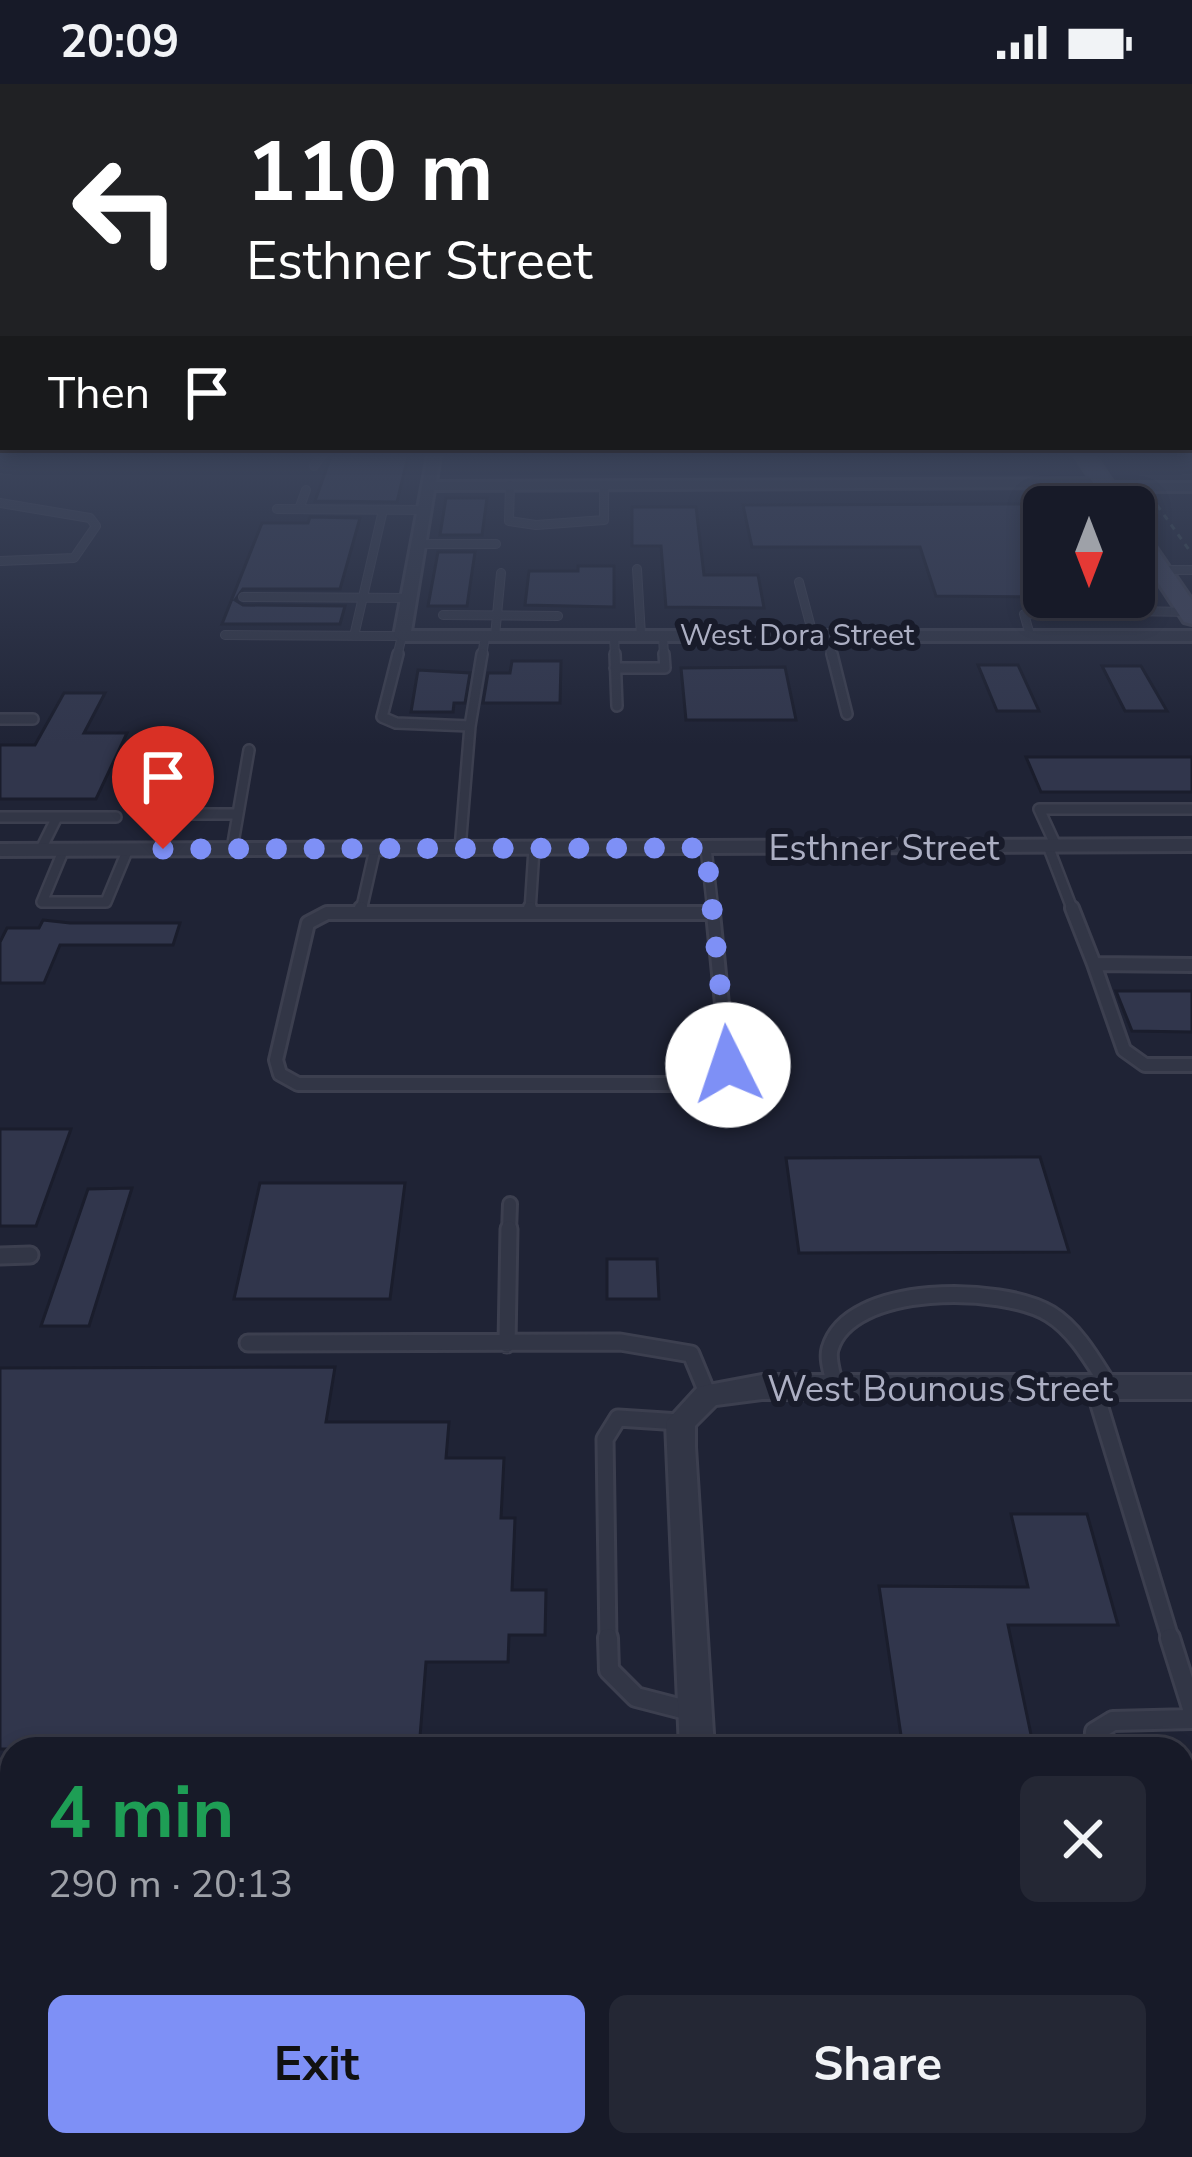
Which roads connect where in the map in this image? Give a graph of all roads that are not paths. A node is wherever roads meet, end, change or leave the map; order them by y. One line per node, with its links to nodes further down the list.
1 (78, 552): 4 (lane)
2 (373, 552): 12 (lane)
3 (417, 552): 13 (street)
4 (0, 562)
5 (1155, 567): 7 (lane)
6 (637, 569): 21 (lane)
7 (1192, 570)
8 (1155, 572): 19 (main road)
9 (501, 573): 16 (lane)
10 (799, 582): 23 (lane)
11 (243, 597): 12 (lane)
12 (362, 598): 13 (lane); 25 (lane)
13 (408, 598): 26 (street)
14 (443, 615): 16 (lane)
15 (1155, 615): 19 (lane)
16 (497, 616): 17 (lane); 27 (lane)
17 (558, 616)
18 (1026, 618): 24 (lane)
19 (1191, 619): 24 (street, West Dora Street)
20 (225, 635): 25 (lane)
21 (640, 635): 22 (street, West Dora Street); 28 (street, West Dora Street)
22 (663, 635): 23 (street, West Dora Street); 29 (lane)
23 (820, 635): 24 (street, West Dora Street); 31 (lane)
24 (1030, 635)
25 (354, 636): 26 (lane)
26 (402, 636): 27 (street, West Dora Street); 34 (lane)
27 (490, 636): 28 (street, West Dora Street); 34 (lane)
28 (614, 636): 29 (lane)
29 (615, 668): 30 (lane)
30 (617, 706)
31 (847, 714)
32 (0, 718): 33 (lane)
33 (33, 719)
34 (470, 726): 49 (lane)
35 (249, 750): 38 (lane)
36 (1192, 808): 43 (lane)
37 (164, 814): 38 (lane)
38 (238, 814): 47 (lane)
39 (0, 817): 40 (lane)
40 (57, 817): 41 (lane); 52 (lane)
41 (116, 817)
42 (1192, 845): 43 (street, Esthner Street)
43 (1052, 846): 44 (street, Esthner Street); 56 (lane)
44 (706, 848): 50 (street, Esthner Street); 55 (lane)
45 (64, 849): 46 (street, Esthner Street); 46 (lane); 52 (street, Esthner Street)
46 (128, 849): 47 (street, Esthner Street)
47 (232, 849): 48 (street, Esthner Street)
48 (375, 849): 49 (street, Esthner Street); 53 (lane)
49 (460, 849): 50 (street, Esthner Street)
50 (534, 849): 54 (lane)
51 (0, 850): 52 (street, Esthner Street)
52 (40, 850)
53 (360, 914): 54 (lane); 55 (lane)
54 (530, 914): 55 (lane)
55 (714, 914)
56 (1094, 964): 57 (lane); 58 (lane)
57 (1192, 965)
58 (1192, 1065)
59 (511, 1204): 63 (lane)
60 (0, 1256): 61 (lane)
61 (30, 1256)
62 (248, 1343): 63 (lane)
63 (507, 1344): 67 (lane)
64 (835, 1387): 65 (street, West Bounous Street); 65 (lane); 67 (street, West Bounous Street)
65 (1102, 1387): 66 (street, West Bounous Street); 68 (lane)
66 (1192, 1387)
67 (694, 1409): 69 (street); 69 (lane)
68 (1192, 1708)
69 (695, 1712): 71 (street)
70 (1192, 1719): 72 (lane)
71 (696, 1737)
72 (1095, 1737)

